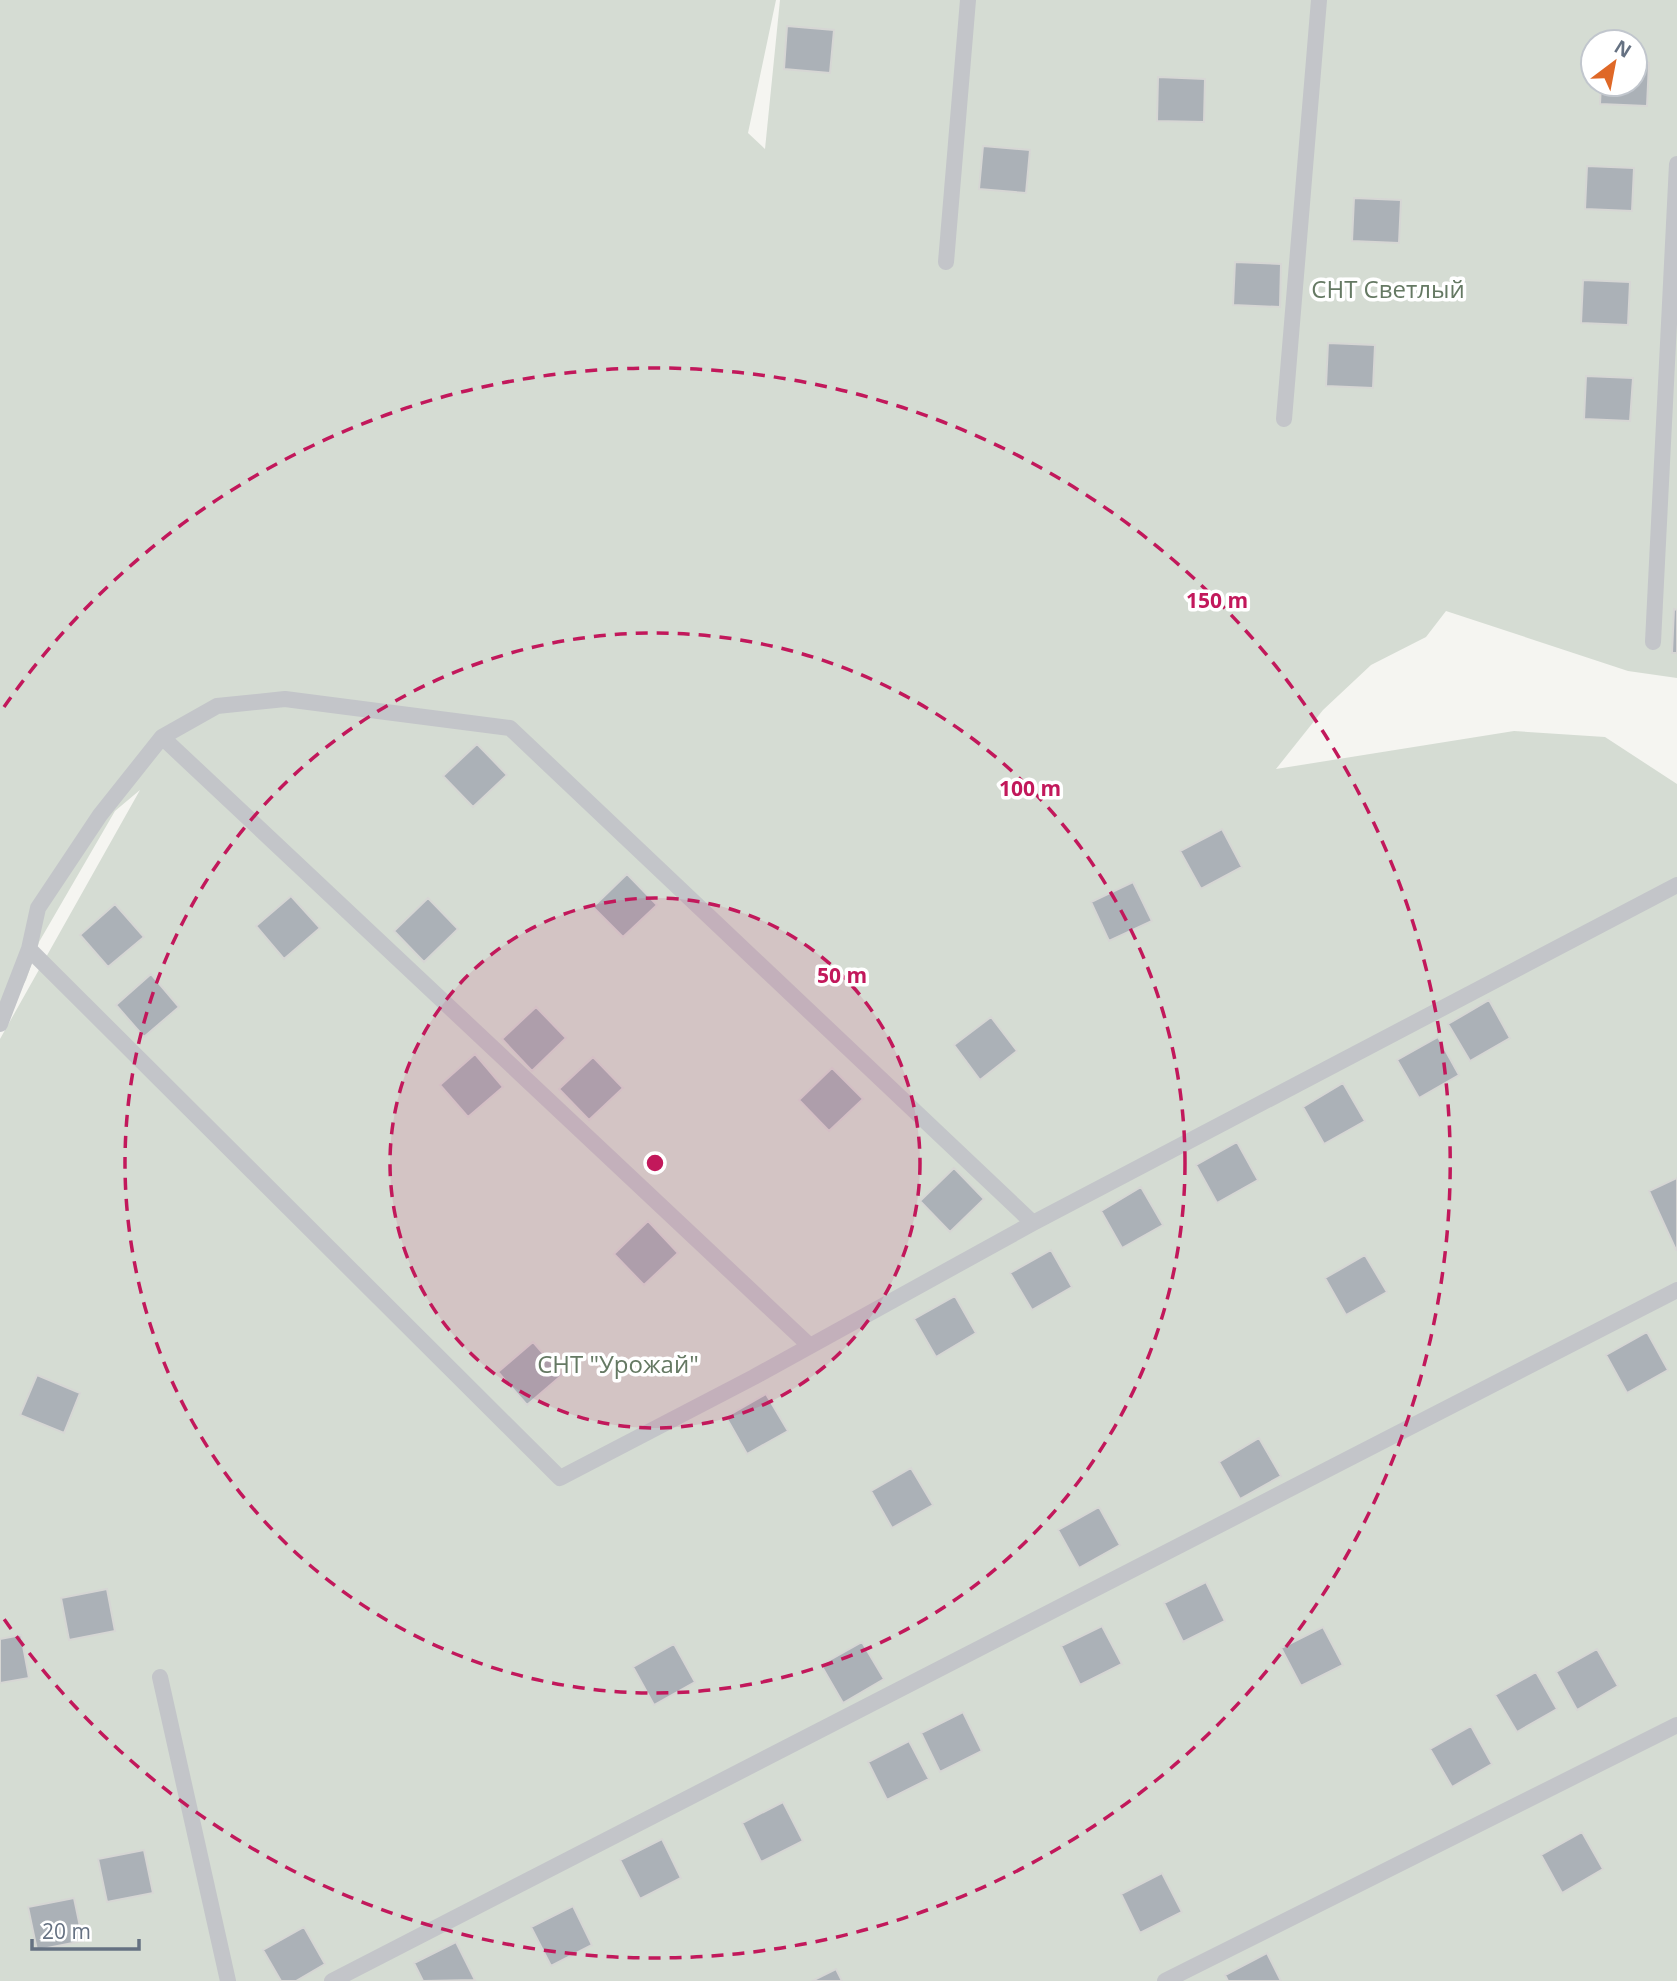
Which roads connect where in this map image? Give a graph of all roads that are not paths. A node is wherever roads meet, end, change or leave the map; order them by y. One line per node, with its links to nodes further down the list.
1 (968, 0): 4 (lane)
2 (1319, 0): 5 (lane)
3 (1677, 164): 6 (lane)
4 (946, 262)
5 (1284, 419)
6 (1653, 642)
7 (162, 737): 9 (lane); 12 (lane); 14 (lane)
8 (1677, 885): 12 (lane)
9 (29, 949): 10 (lane); 11 (lane); 14 (lane)
10 (0, 1007)
11 (0, 1024)
12 (1033, 1223): 14 (lane)
13 (1677, 1290): 18 (lane)
14 (810, 1346)
15 (160, 1677): 17 (lane)
16 (1677, 1725): 19 (lane)
17 (228, 1981)
18 (332, 1981)
19 (1165, 1981)

